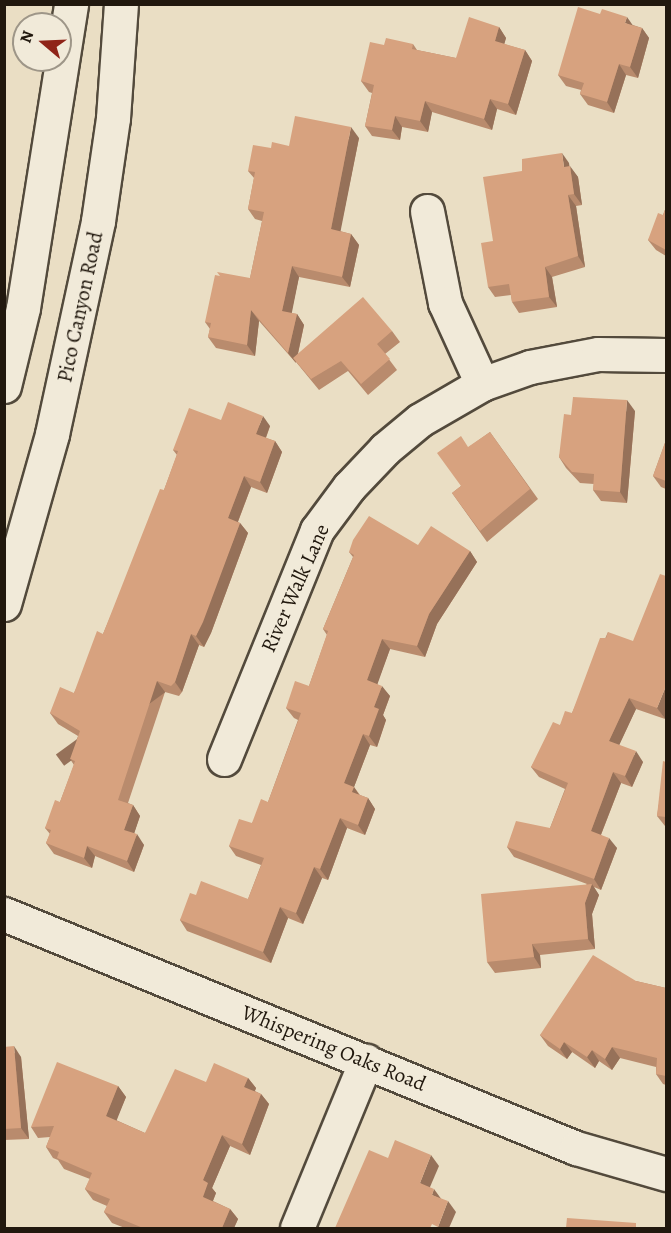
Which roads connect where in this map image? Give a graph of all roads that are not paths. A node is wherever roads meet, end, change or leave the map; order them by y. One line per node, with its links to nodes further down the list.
1 (71, 4): 6 (street)
2 (121, 4): 7 (street, Pico Canyon Road)
3 (427, 211): 5 (street)
4 (666, 355): 5 (street, River Walk Lane)
5 (482, 384): 8 (street, River Walk Lane)
6 (4, 386)
7 (4, 604)
8 (224, 759)
9 (4, 914): 10 (street, Whispering Oaks Road)
10 (366, 1061): 11 (street, Whispering Oaks Road); 12 (street)
11 (666, 1174)
12 (297, 1228)

